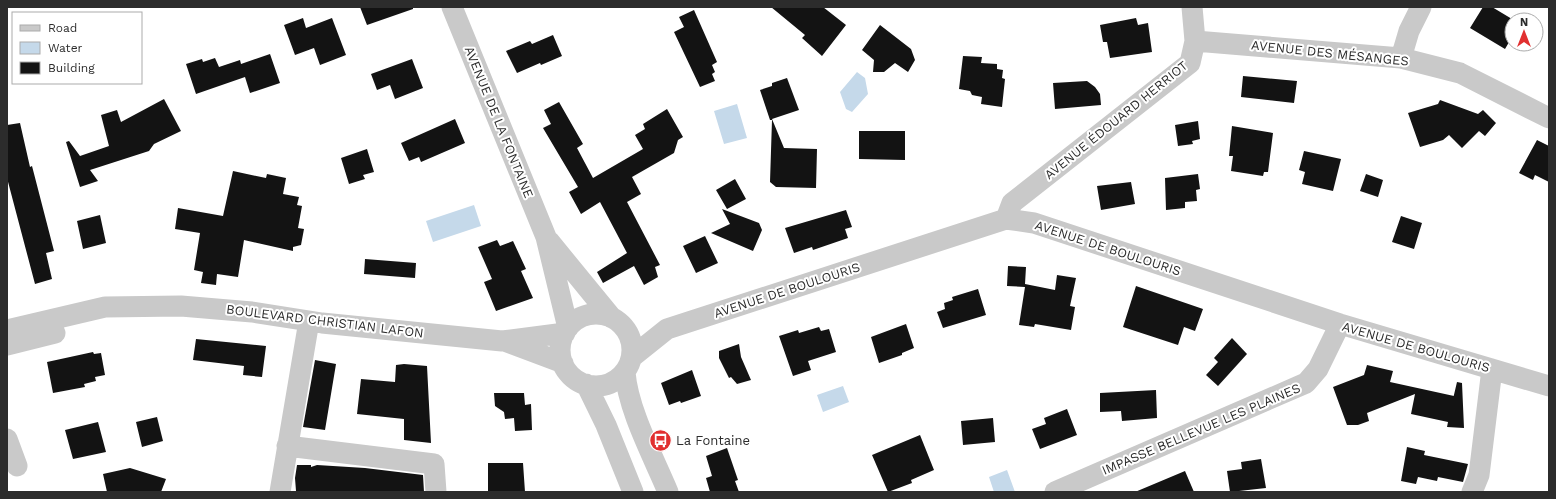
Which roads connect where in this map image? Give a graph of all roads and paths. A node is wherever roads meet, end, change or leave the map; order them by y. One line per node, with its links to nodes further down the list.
1 (452, 7): 8 (street, AVENUE DE LA FONTAINE)
2 (1192, 7): 4 (street, AVENUE ÉDOUARD HERRIOT)
3 (1420, 7): 5 (street)
4 (1196, 41): 5 (street, AVENUE DES MÉSANGES); 7 (street, AVENUE ÉDOUARD HERRIOT)
5 (1401, 58): 6 (street, AVENUE DES MÉSANGES)
6 (1549, 118)
7 (1006, 219): 12 (street, AVENUE DE BOULOURIS); 13 (street, AVENUE DE BOULOURIS)
8 (546, 237): 11 (street, AVENUE DE LA FONTAINE); 15 (street, AVENUE DE LA FONTAINE)
9 (146, 308): 10 (street, BOULEVARD CHRISTIAN LAFON); 14 (street, BOULEVARD CHRISTIAN LAFON); 17 (street, BOULEVARD CHRISTIAN LAFON)
10 (308, 321): 16 (street, BOULEVARD CHRISTIAN LAFON); 24 (street)
11 (618, 322): 13 (street, AVENUE DE BOULOURIS); 15 (street); 19 (street)
12 (1340, 324): 20 (street, AVENUE DE BOULOURIS); 30 (street, IMPASSE BELLEVUE LES PLAINES)
13 (667, 329): 19 (street, AVENUE DE BOULOURIS)
14 (7, 330)
15 (566, 331): 16 (street, BOULEVARD CHRISTIAN LAFON); 18 (street)
16 (502, 341): 18 (street, BOULEVARD CHRISTIAN LAFON)
17 (7, 345)
18 (562, 363): 21 (street)
19 (628, 364): 21 (street); 29 (street)
20 (1492, 369): 22 (street, AVENUE DE BOULOURIS); 31 (street)
21 (586, 384): 28 (street)
22 (1549, 386)
23 (7, 438): 25 (street)
24 (287, 446): 26 (street); 27 (street)
25 (17, 466)
26 (280, 492)
27 (436, 492)
28 (633, 492)
29 (668, 492)
30 (1055, 492)
31 (1472, 492)

